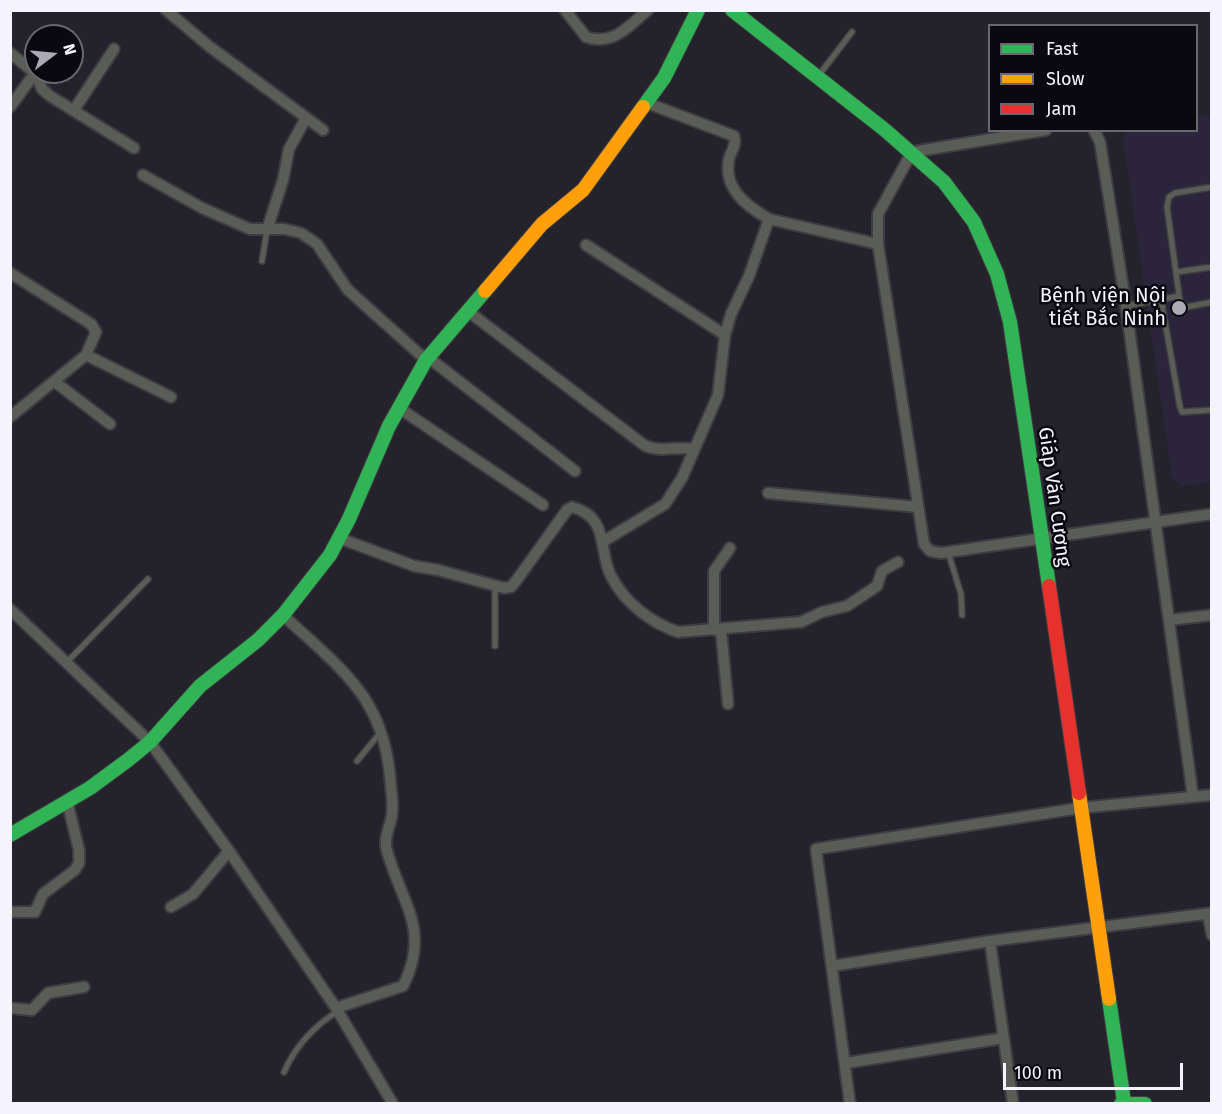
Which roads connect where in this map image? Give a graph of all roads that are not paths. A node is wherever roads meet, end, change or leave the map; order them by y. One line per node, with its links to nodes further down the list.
1 (166, 10): 16 (street)
2 (565, 10): 3 (street)
3 (648, 10)
4 (698, 10): 13 (street)
5 (732, 10): 10 (street, Giáp Văn Cương)
6 (852, 33): 10 (lane)
7 (114, 49): 15 (street)
8 (10, 53): 9 (street)
9 (24, 64)
10 (818, 76): 21 (street, Giáp Văn Cương)
11 (27, 84): 14 (street)
12 (40, 84): 15 (street)
13 (647, 103): 24 (street); 36 (street)
14 (10, 107)
15 (74, 110): 20 (street)
16 (306, 118): 17 (street); 25 (street)
17 (323, 130)
18 (1034, 132): 21 (street)
19 (1095, 132): 35 (street)
20 (134, 148)
21 (912, 152): 26 (street); 54 (street, Giáp Văn Cương)
22 (143, 175): 25 (street)
23 (1212, 188): 30 (lane)
24 (769, 219): 26 (street); 37 (street)
25 (267, 230): 28 (lane); 39 (street)
26 (878, 244): 50 (street)
27 (586, 245): 37 (street)
28 (262, 261)
29 (1212, 267): 30 (lane)
30 (1176, 272): 32 (lane)
31 (10, 273): 38 (street)
32 (1179, 296): 33 (lane); 34 (lane)
33 (1161, 299): 35 (lane); 43 (lane)
34 (1212, 302)
35 (1126, 306): 52 (street)
36 (469, 312): 39 (street); 46 (street)
37 (725, 335): 46 (street)
38 (86, 355): 40 (street); 41 (street)
39 (427, 359): 42 (street); 47 (street)
40 (55, 382): 44 (street); 45 (street)
41 (171, 397)
42 (399, 408): 49 (street); 53 (street)
43 (1212, 410)
44 (10, 417)
45 (110, 424)
46 (693, 449): 55 (street)
47 (574, 471)
48 (768, 493): 50 (street)
49 (543, 505)
50 (918, 507): 57 (street)
51 (1212, 514): 52 (street)
52 (1156, 522): 54 (street); 65 (street)
53 (339, 538): 60 (street); 62 (street)
54 (1040, 539): 57 (street); 76 (street, Giáp Văn Cương)
55 (604, 541): 60 (street); 66 (street)
56 (730, 548): 66 (street)
57 (948, 552): 63 (lane)
58 (898, 562): 66 (street)
59 (148, 579): 68 (lane)
60 (495, 586): 67 (lane)
61 (10, 609): 68 (street)
62 (283, 615): 70 (street); 71 (street)
63 (962, 615)
64 (1212, 615): 65 (street)
65 (1169, 620): 74 (street)
66 (718, 630): 69 (street)
67 (495, 646)
68 (66, 663): 71 (street)
69 (728, 704)
70 (381, 732): 72 (lane); 88 (street)
71 (150, 742): 75 (street); 78 (street)
72 (357, 761)
73 (1212, 795): 74 (street)
74 (1193, 798): 76 (street)
75 (67, 801): 77 (street); 80 (street)
76 (1080, 808): 82 (street, Giáp Văn Cương); 85 (street)
77 (10, 835)
78 (229, 850): 79 (street); 88 (street)
79 (171, 907)
80 (10, 912)
81 (1210, 914): 82 (street); 83 (street)
82 (1098, 927): 84 (street); 92 (street, Giáp Văn Cương)
83 (1212, 935)
84 (990, 941): 85 (street); 89 (street)
85 (832, 966): 90 (street)
86 (84, 987): 87 (street)
87 (10, 1008)
88 (337, 1009): 91 (lane); 93 (street)
89 (1004, 1038): 90 (street); 95 (street)
90 (846, 1063): 94 (street)
91 (285, 1072)
92 (1123, 1103): 96 (street)
93 (393, 1104)
94 (850, 1104)
95 (1013, 1104)
96 (1144, 1104)

